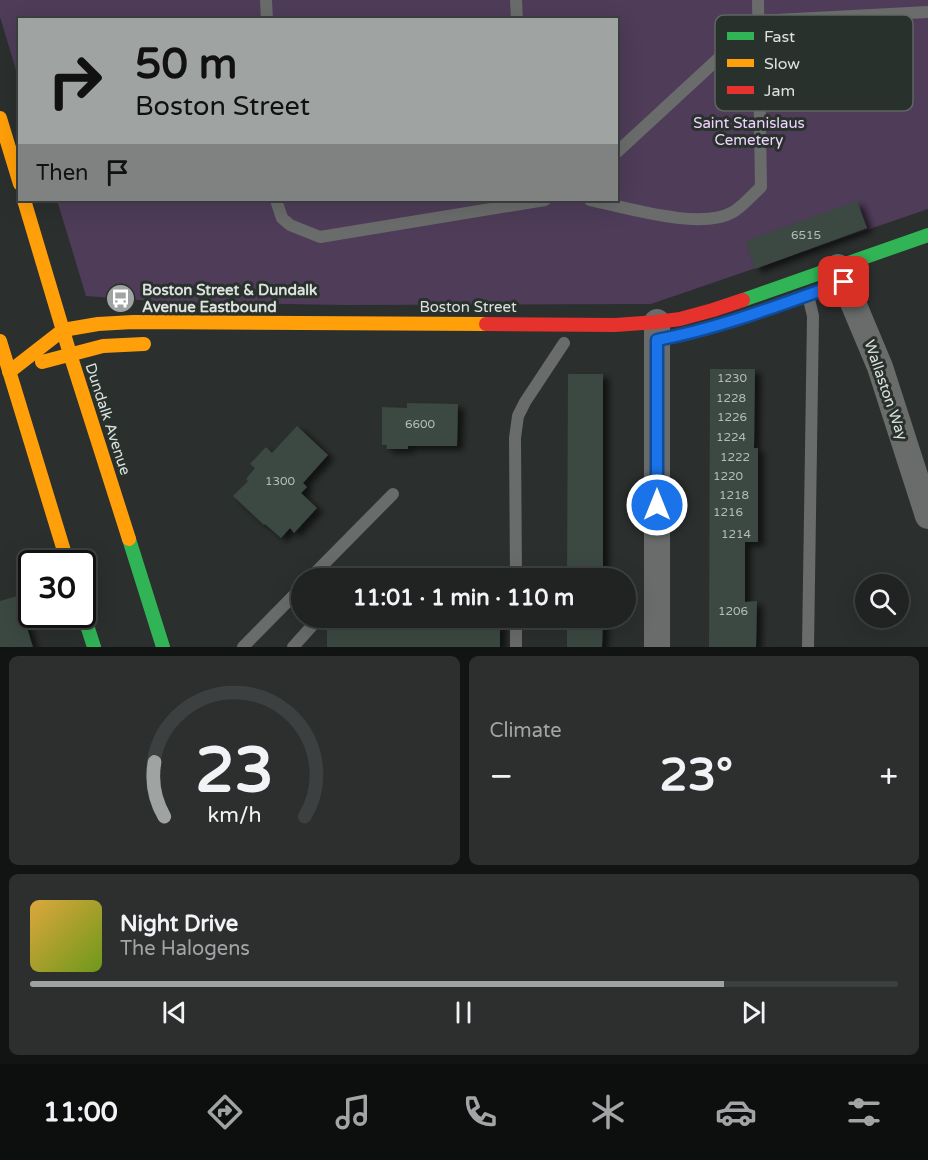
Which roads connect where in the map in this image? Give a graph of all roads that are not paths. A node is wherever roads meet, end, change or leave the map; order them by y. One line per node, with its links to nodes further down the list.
1 (266, 0): 7 (lane)
2 (516, 0): 8 (lane)
3 (758, 0): 5 (lane)
4 (928, 12): 6 (lane)
5 (759, 15)
6 (872, 15)
7 (267, 18)
8 (517, 18)
9 (715, 62): 12 (lane)
10 (760, 111): 17 (lane)
11 (0, 118): 13 (main road)
12 (618, 151)
13 (18, 177)
14 (24, 201): 21 (main road, Dundalk Avenue)
15 (276, 201): 16 (lane)
16 (524, 201)
17 (595, 201)
18 (928, 235): 19 (main road, Boston Street)
19 (843, 278): 22 (main road, Boston Street); 29 (street, Wallaston Way)
20 (807, 295): 43 (lane)
21 (63, 330): 22 (main road, Boston Street); 26 (main road, Dundalk Avenue); 27 (main road, Boston Street)
22 (657, 335): 42 (street)
23 (0, 341): 27 (main road)
24 (563, 343): 32 (lane)
25 (159, 344): 26 (main road)
26 (70, 354): 27 (main road); 38 (main road, Dundalk Avenue)
27 (5, 373): 30 (main road)
28 (393, 494): 31 (lane)
29 (928, 516)
30 (63, 550)
31 (320, 568)
32 (516, 568)
33 (291, 598): 39 (lane)
34 (88, 628): 37 (main road)
35 (310, 628): 40 (lane)
36 (516, 628): 41 (lane)
37 (94, 647)
38 (163, 647)
39 (243, 647)
40 (293, 647)
41 (516, 647)
42 (657, 647)
43 (808, 647)

